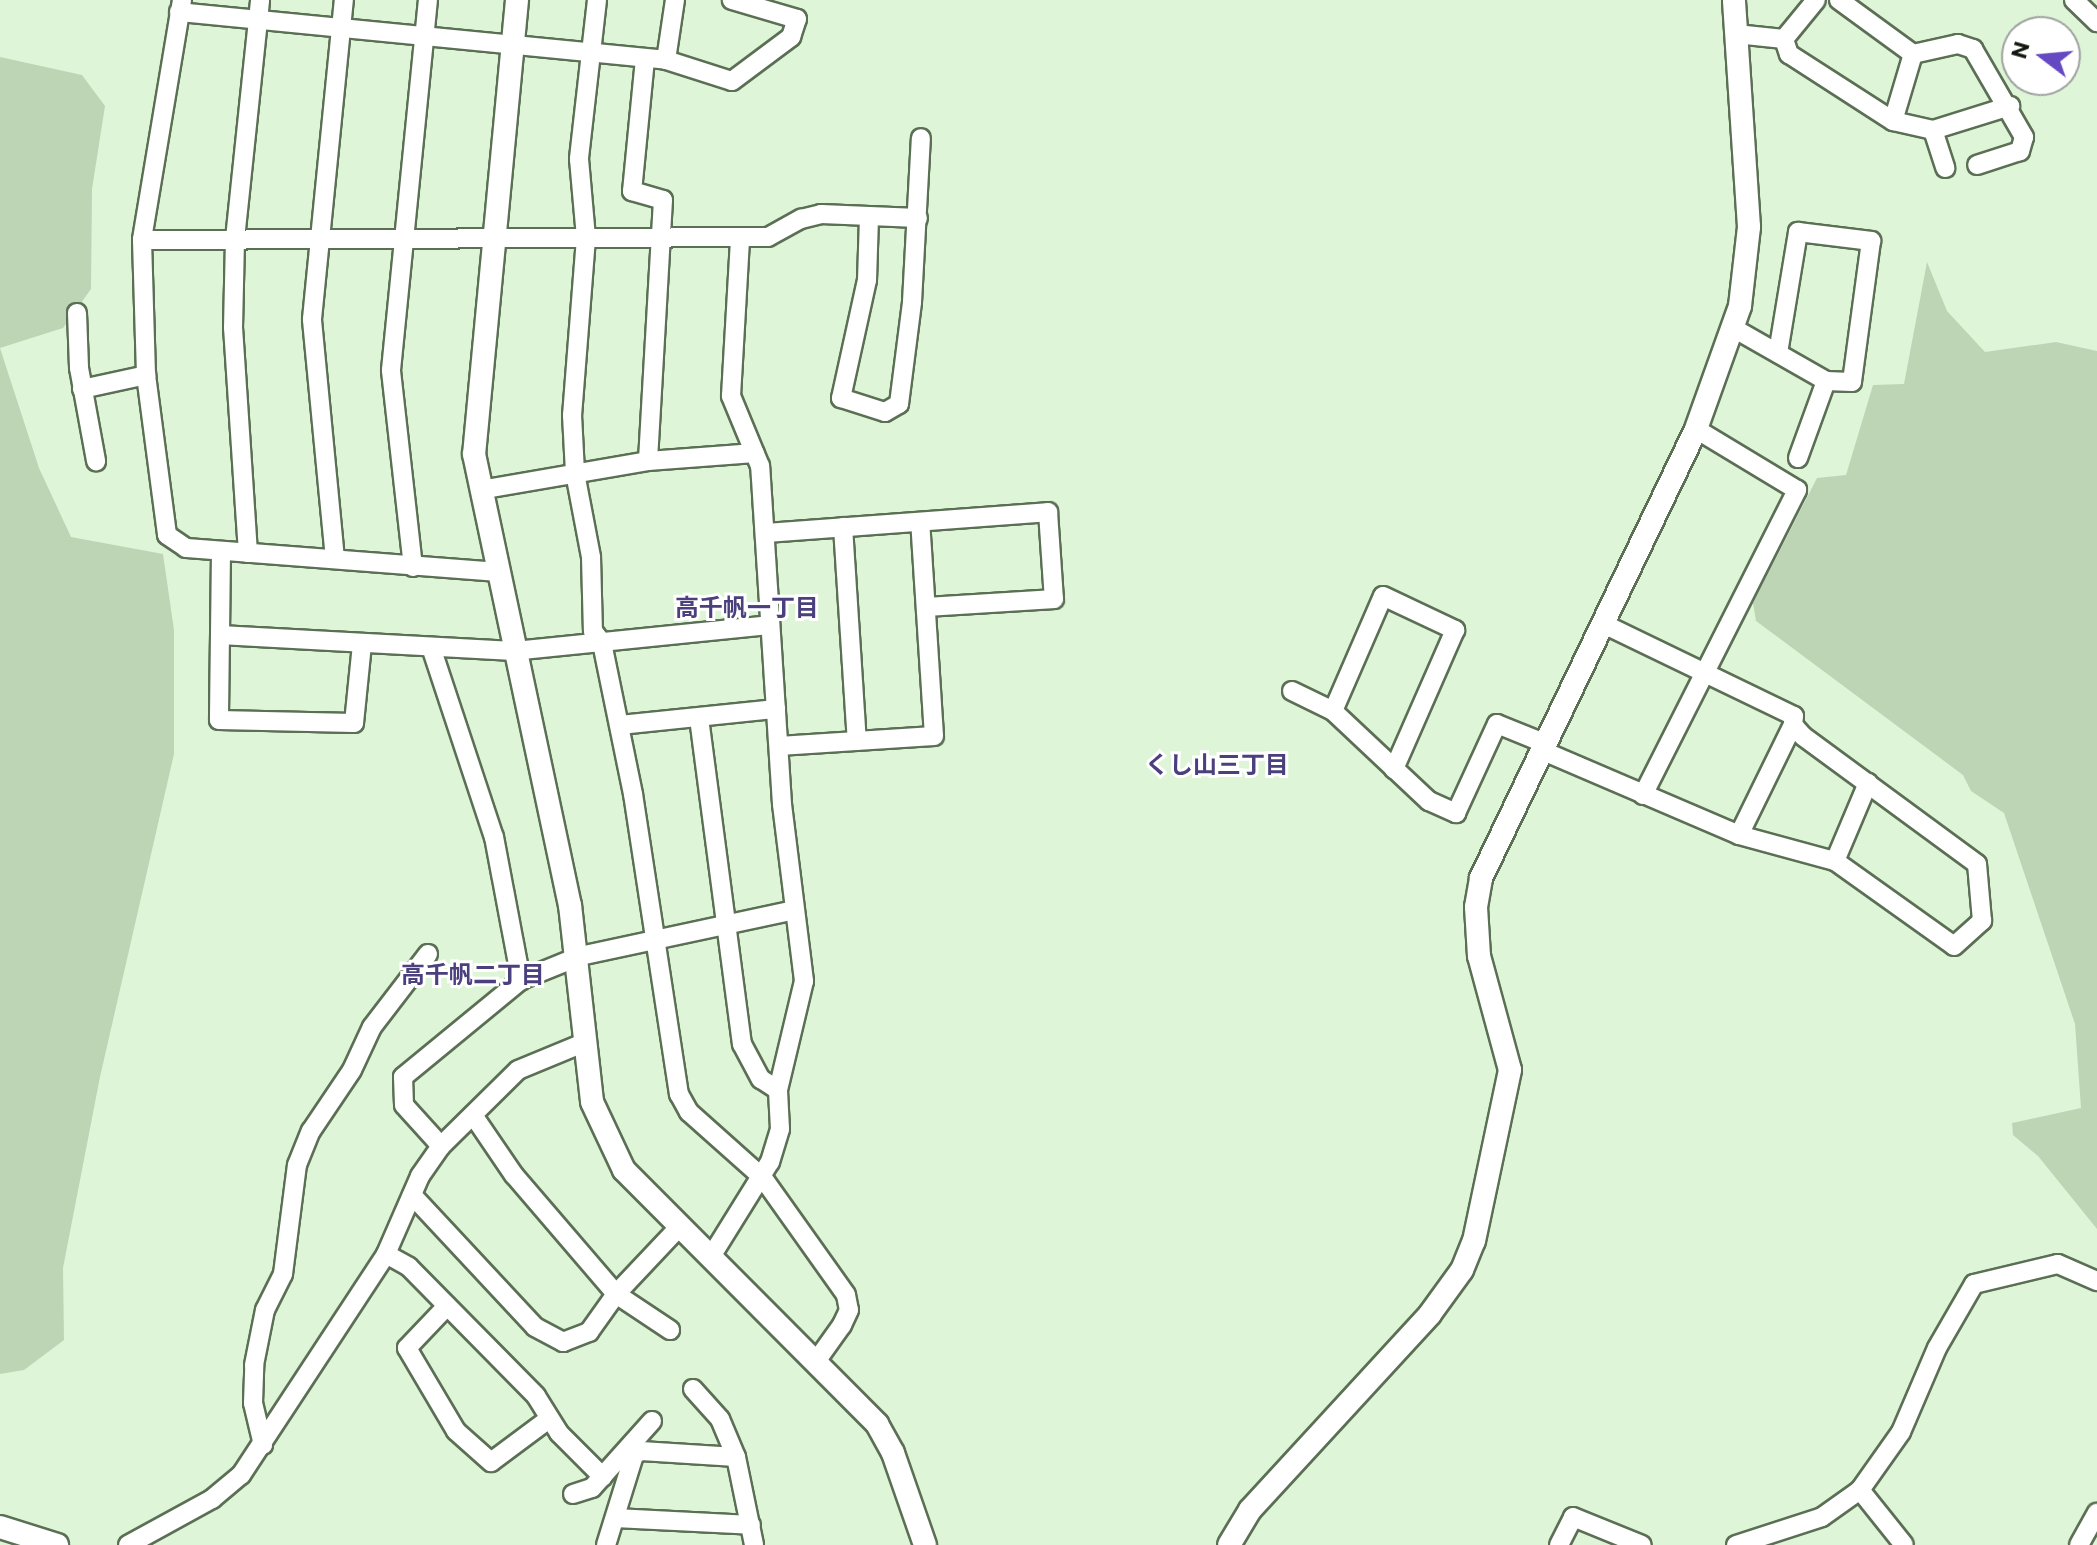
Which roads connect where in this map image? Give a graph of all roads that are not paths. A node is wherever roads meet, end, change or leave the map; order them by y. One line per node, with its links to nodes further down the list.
1 (260, 0): 13 (street)
2 (344, 0): 15 (street)
3 (428, 0): 17 (street)
4 (517, 0): 19 (street)
5 (597, 0): 20 (street)
6 (675, 0): 23 (street)
7 (732, 0): 23 (street)
8 (1734, 0): 16 (street)
9 (1816, 0): 18 (street)
10 (1839, 0): 21 (street)
11 (2074, 0): 14 (street)
12 (180, 6): 13 (street); 39 (street)
13 (257, 20): 15 (street); 36 (street)
14 (2097, 22)
15 (341, 28): 17 (street); 37 (street)
16 (1736, 34): 18 (street); 41 (street)
17 (424, 35): 19 (street); 38 (street)
18 (1784, 39): 25 (street)
19 (511, 45): 20 (street); 32 (street)
20 (588, 53): 22 (street); 33 (street)
21 (1913, 54): 24 (street); 25 (street)
22 (645, 59): 23 (street); 34 (street)
23 (666, 60)
24 (2010, 106): 26 (street); 28 (street)
25 (1893, 121): 26 (street)
26 (1933, 130): 29 (street)
27 (921, 138): 31 (street)
28 (1977, 165)
29 (1945, 168)
30 (869, 217): 31 (street); 31 (street); 35 (street)
31 (918, 218)
32 (491, 238): 33 (street); 38 (street); 52 (street)
33 (586, 238): 34 (street); 51 (street)
34 (663, 238): 35 (street); 50 (street)
35 (740, 238): 47 (street)
36 (235, 239): 37 (street); 39 (street); 57 (street)
37 (320, 239): 38 (street); 58 (street)
38 (403, 239): 59 (street)
39 (142, 240): 43 (street)
40 (77, 313): 45 (street)
41 (1735, 329): 42 (street); 46 (street)
42 (1778, 353): 44 (street); 44 (street)
43 (146, 375): 45 (street); 56 (street)
44 (1826, 381): 48 (street)
45 (82, 389): 49 (street)
46 (1696, 429): 62 (street); 69 (street)
47 (755, 453): 50 (street); 55 (street)
48 (1798, 458)
49 (96, 461)
50 (648, 461): 51 (street)
51 (575, 473): 52 (street); 65 (street)
52 (480, 490): 60 (street)
53 (920, 522): 54 (street); 61 (street); 61 (street)
54 (843, 527): 55 (street); 76 (street)
55 (765, 533): 63 (street)
56 (221, 552): 57 (street); 64 (street)
57 (248, 553): 58 (street)
58 (335, 559): 59 (street)
59 (413, 567): 60 (street)
60 (496, 572): 68 (street)
61 (927, 607): 76 (street)
62 (1602, 623): 69 (street); 78 (street)
63 (770, 625): 65 (street); 71 (street)
64 (220, 635): 66 (street); 66 (street)
65 (602, 643): 68 (street); 74 (street)
66 (362, 644): 67 (street)
67 (431, 647): 68 (street); 89 (street)
68 (514, 651): 88 (street)
69 (1702, 673): 75 (street); 81 (street)
70 (1292, 691): 72 (street)
71 (776, 709): 73 (street); 77 (street)
72 (1333, 711): 79 (street); 79 (street)
73 (699, 718): 74 (street); 85 (street)
74 (620, 725): 86 (street)
75 (1793, 725): 80 (street); 82 (street)
76 (857, 741): 77 (street)
77 (779, 746): 84 (street)
78 (1542, 747): 79 (street); 81 (street); 122 (street)
79 (1394, 769)
80 (1868, 783): 83 (street); 83 (street)
81 (1643, 795): 82 (street)
82 (1739, 835): 83 (street)
83 (1835, 861)
84 (794, 910): 85 (street); 91 (street)
85 (725, 923): 86 (street); 91 (street)
86 (654, 940): 88 (street); 94 (street)
87 (428, 954): 107 (street)
88 (580, 956): 89 (street); 90 (street)
89 (521, 980): 93 (street)
90 (586, 1042): 92 (street); 96 (street)
91 (778, 1090): 94 (street)
92 (473, 1115): 93 (street); 100 (street)
93 (441, 1146): 95 (street)
94 (763, 1178): 98 (street); 103 (street)
95 (412, 1195): 97 (street); 100 (street)
96 (680, 1226): 98 (street); 100 (street)
97 (386, 1254): 101 (street); 107 (street)
98 (712, 1255): 103 (street)
99 (2097, 1281): 110 (street)
100 (616, 1294): 102 (street)
101 (447, 1306): 105 (street); 105 (street)
102 (670, 1330)
103 (817, 1360): 121 (street)
104 (693, 1389): 108 (street)
105 (549, 1419): 109 (street)
106 (652, 1421): 109 (street)
107 (263, 1445): 118 (street)
108 (736, 1457): 113 (street); 115 (street)
109 (603, 1477): 111 (street)
110 (1860, 1490): 114 (street); 125 (street)
111 (573, 1494)
112 (2097, 1513): 128 (street)
113 (615, 1518): 115 (street); 119 (street)
114 (1880, 1521): 126 (street); 127 (street)
115 (751, 1525): 120 (street)
116 (0, 1527): 117 (street)
117 (57, 1545)
118 (128, 1545)
119 (606, 1545)
120 (754, 1545)
121 (925, 1545)
122 (1229, 1545)
123 (1559, 1545): 124 (street)
124 (1642, 1545)
125 (1736, 1545)
126 (1881, 1545)
127 (1904, 1545)
128 (2079, 1545)

